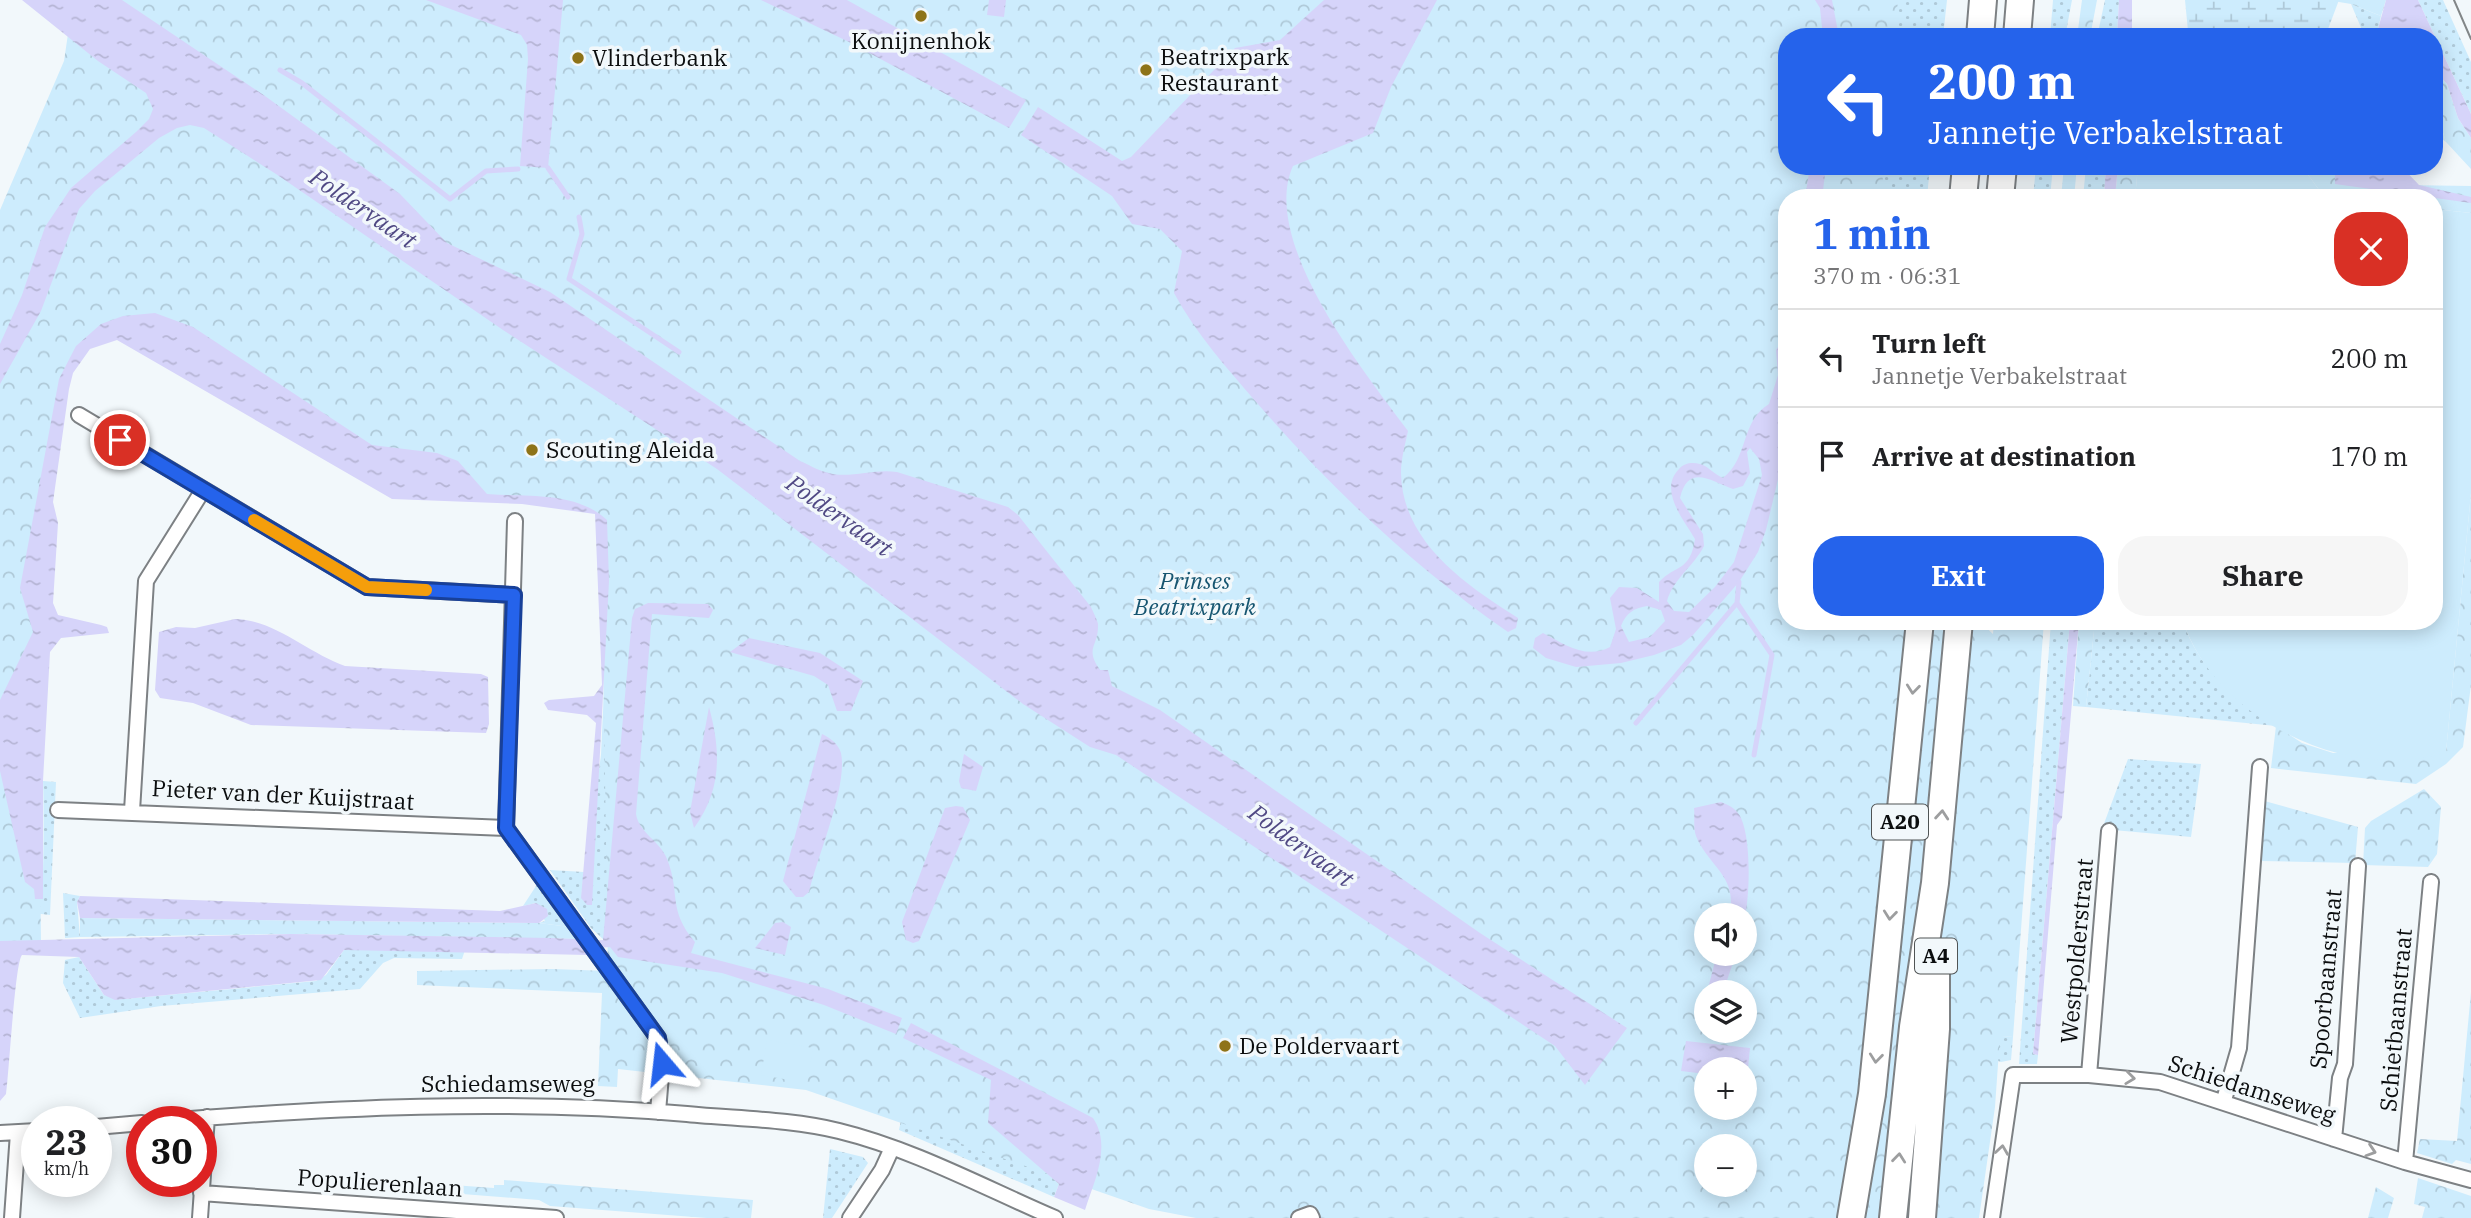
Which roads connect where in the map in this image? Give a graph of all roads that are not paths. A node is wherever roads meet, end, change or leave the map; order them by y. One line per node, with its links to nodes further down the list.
1 (1983, 0): 3 (highway)
2 (2021, 0): 4 (highway)
3 (1981, 28)
4 (2018, 28)
5 (79, 415): 6 (street)
6 (203, 490): 8 (street); 13 (street)
7 (515, 522): 8 (street)
8 (514, 595): 14 (street)
9 (1919, 630): 19 (highway, A20, one-way to 19)
10 (1958, 630): 20 (highway, A20, one-way to 10)
11 (2260, 767): 21 (street)
12 (58, 810): 13 (street, Pieter van der Kuijstraat)
13 (132, 811): 14 (street, Pieter van der Kuijstraat)
14 (506, 828): 22 (street)
15 (2109, 831): 18 (street, Westpolderstraat)
16 (2358, 866): 27 (street, Spoorbaanstraat)
17 (2431, 882): 29 (street, Schietbaanstraat)
18 (2090, 1075): 21 (street, Schiedamseweg, one-way to 21); 45 (street, Schiedamseweg, one-way to 18)
19 (1872, 1098): 41 (highway, A20); 42 (highway, A20)
20 (1918, 1099): 43 (highway, A20, one-way to 20); 44 (highway)
21 (2224, 1100): 27 (street, Schiedamseweg)
22 (658, 1112): 23 (street, Schiedamseweg); 28 (street, Schiedamseweg)
23 (217, 1116)
24 (0, 1133): 25 (street)
25 (18, 1133): 26 (street); 35 (street)
26 (21, 1133)
27 (2334, 1139): 29 (street, Schiedamseweg, one-way to 29)
28 (892, 1149): 39 (street); 40 (street, Schiedamseweg)
29 (2405, 1162): 30 (street, Schiedamseweg)
30 (2471, 1180)
31 (217, 1194): 33 (street, Populierenlaan)
32 (201, 1197): 36 (street)
33 (326, 1202): 34 (street, Populierenlaan); 37 (street)
34 (443, 1214): 38 (street, Populierenlaan)
35 (12, 1218)
36 (200, 1218)
37 (324, 1218)
38 (556, 1218)
39 (850, 1218)
40 (1055, 1218)
41 (1851, 1218)
42 (1861, 1218)
43 (1893, 1218)
44 (1922, 1218)
45 (1992, 1218)

